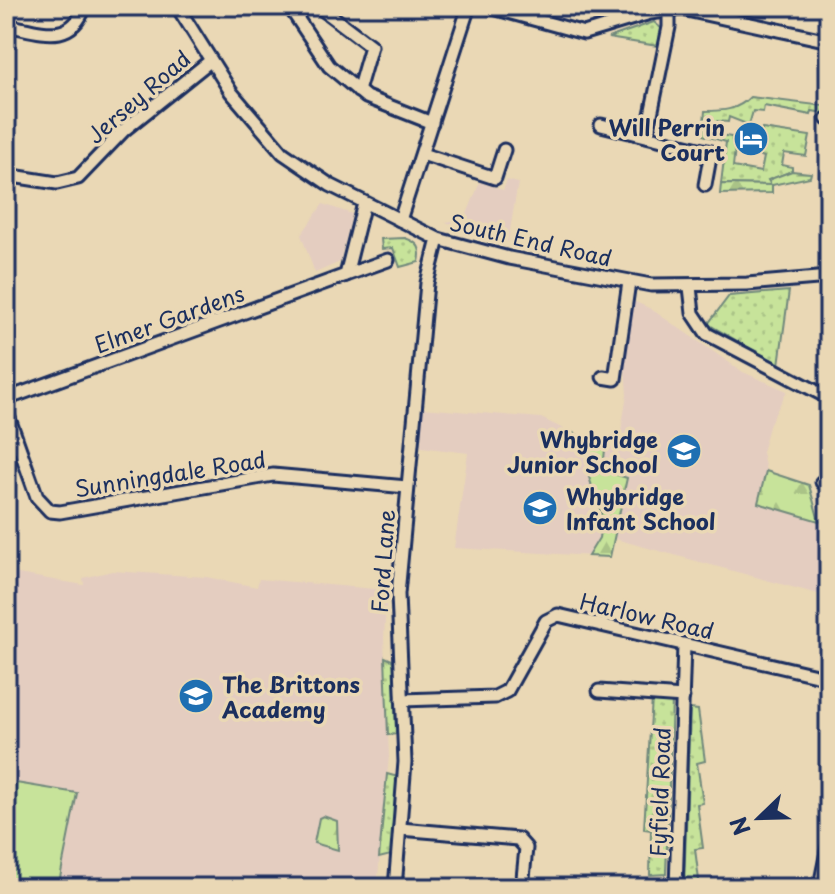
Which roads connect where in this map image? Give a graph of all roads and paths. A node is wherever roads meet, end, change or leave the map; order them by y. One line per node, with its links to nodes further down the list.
1 (85, 6): 8 (street)
2 (177, 6): 10 (street, South End Road)
3 (289, 6): 11 (street)
4 (318, 6): 11 (street)
5 (469, 6): 12 (street)
6 (486, 6): 7 (street)
7 (669, 9): 9 (street); 14 (street)
8 (6, 25)
9 (829, 41)
10 (210, 61): 17 (street, Jersey Road); 19 (street, South End Road)
11 (358, 91): 12 (street)
12 (432, 123): 16 (street)
13 (601, 125): 14 (street)
14 (647, 134): 18 (street)
15 (504, 150): 16 (street)
16 (422, 154): 20 (street)
17 (6, 175)
18 (705, 185)
19 (364, 203): 20 (street, South End Road); 23 (street)
20 (400, 220): 21 (street, South End Road)
21 (438, 239): 25 (street, South End Road); 31 (street, Ford Lane)
22 (388, 260): 23 (street, Elmer Gardens)
23 (346, 275): 29 (street, Elmer Gardens)
24 (829, 277): 26 (street, South End Road)
25 (629, 282): 26 (street, South End Road); 27 (street)
26 (690, 287): 28 (street)
27 (603, 377)
28 (829, 398)
29 (6, 399)
30 (6, 410): 31 (street, Sunningdale Road)
31 (407, 487): 36 (street, Ford Lane)
32 (684, 645): 33 (street, Harlow Road); 35 (street, Fyfield Road); 36 (street, Harlow Road)
33 (829, 678)
34 (599, 691): 35 (street, Fyfield Road)
35 (683, 697): 42 (street, Fyfield Road)
36 (402, 700): 37 (street, Ford Lane)
37 (400, 829): 40 (street, Ford Lane); 41 (street)
38 (829, 842): 39 (street)
39 (821, 881)
40 (395, 888)
41 (522, 888)
42 (676, 888)

